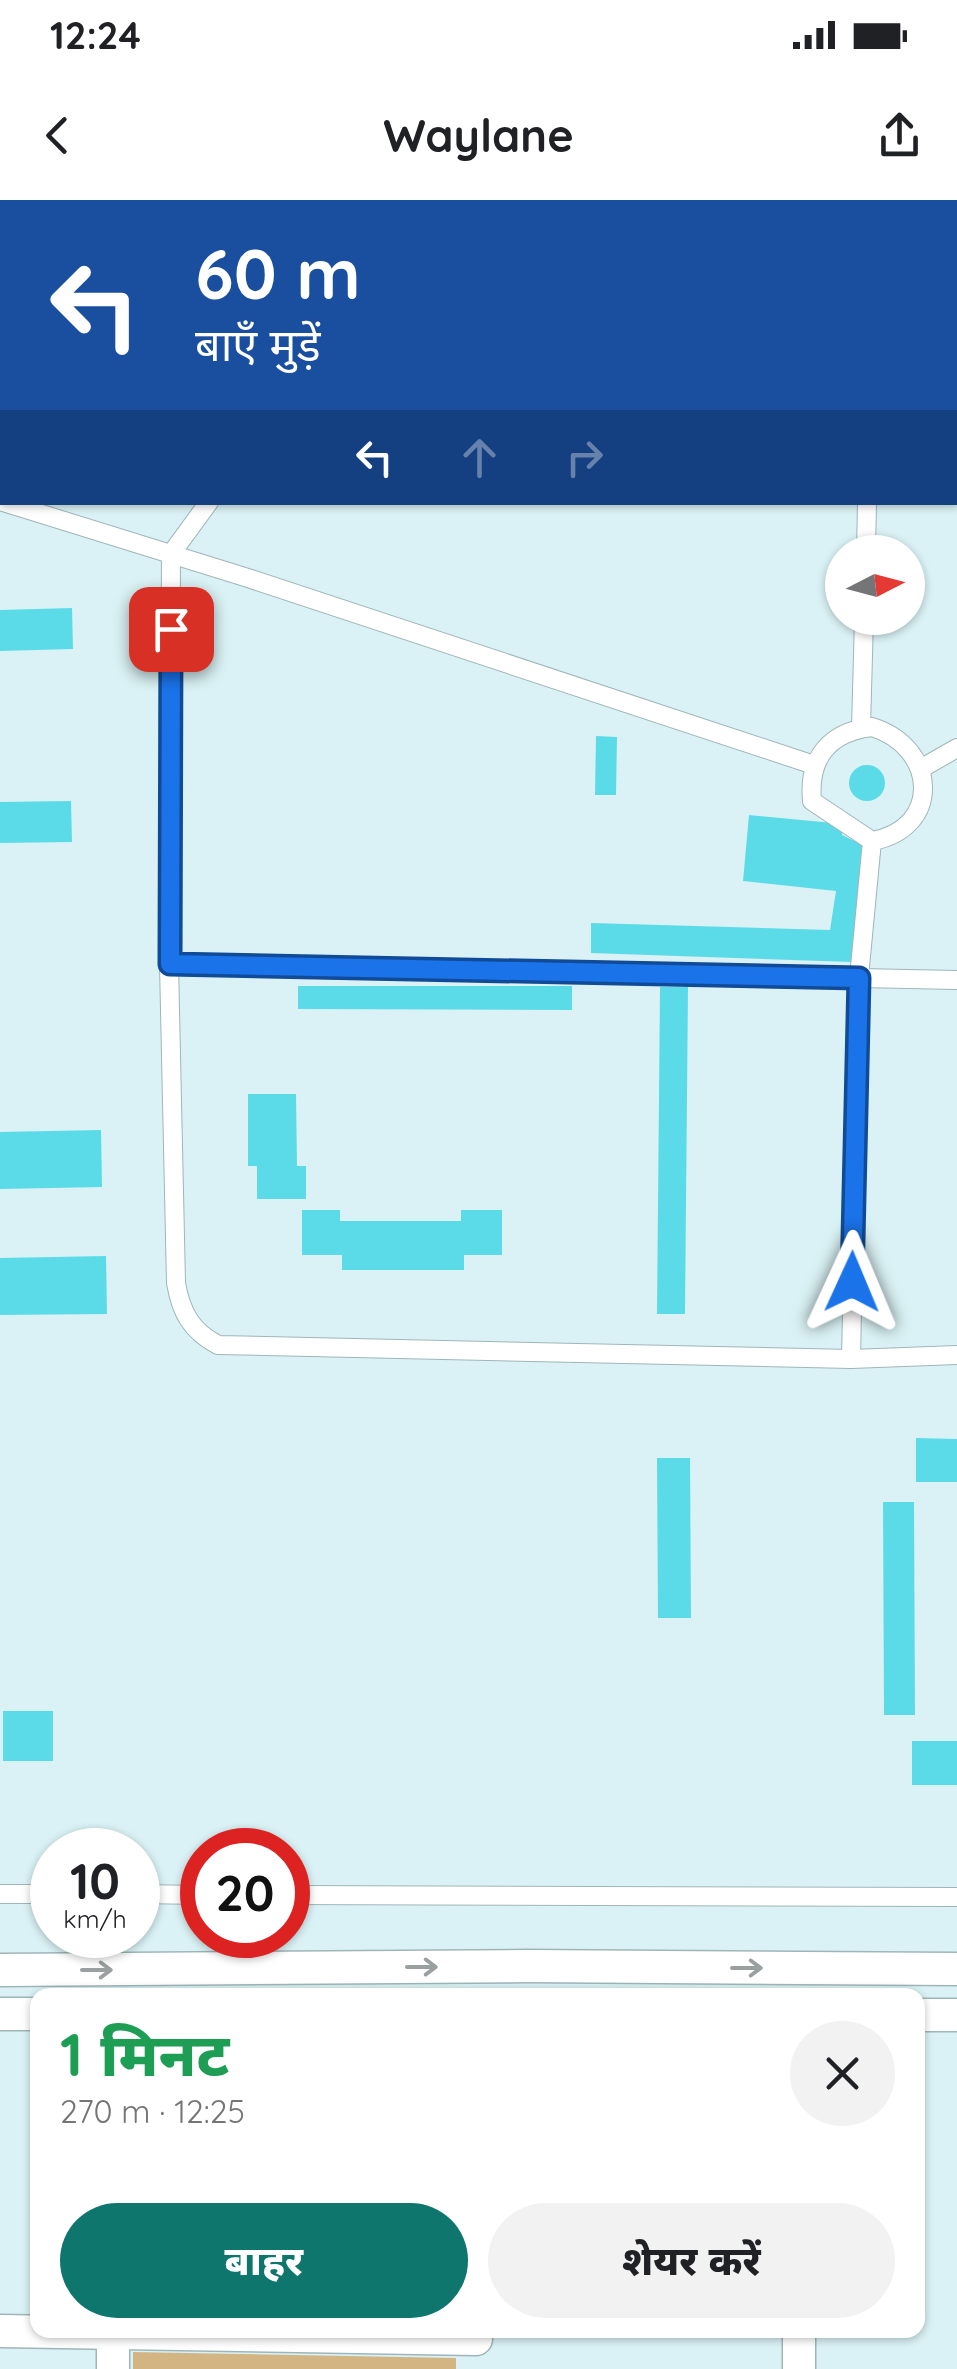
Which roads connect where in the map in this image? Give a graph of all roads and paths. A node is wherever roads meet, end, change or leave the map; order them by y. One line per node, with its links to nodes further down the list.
1 (12, 505): 5 (lane)
2 (207, 505): 5 (lane)
3 (867, 505): 4 (lane)
4 (866, 535)
5 (171, 554): 9 (lane); 12 (lane)
6 (864, 635): 7 (lane)
7 (862, 728): 9 (lane); 10 (lane)
8 (957, 748): 10 (lane)
9 (814, 765): 11 (lane)
10 (922, 768): 11 (lane)
11 (872, 841): 13 (lane)
12 (170, 964): 13 (lane); 16 (lane)
13 (859, 978): 14 (lane); 16 (lane)
14 (957, 980)
15 (957, 1355): 16 (lane)
16 (850, 1359)
17 (0, 1894): 18 (lane)
18 (30, 1894)
19 (310, 1895): 20 (lane)
20 (957, 1897)
21 (957, 1969): 24 (street)
22 (0, 1970): 23 (street, one-way to 23)
23 (472, 1981): 24 (street, one-way to 24)
24 (801, 1982)
25 (0, 2014): 26 (street)
26 (30, 2014)
27 (925, 2015): 28 (street)
28 (957, 2015)
29 (0, 2330): 30 (street)
30 (30, 2331)
31 (113, 2338): 35 (street)
32 (253, 2338): 34 (street)
33 (800, 2338): 36 (street)
34 (476, 2346)
35 (112, 2369)
36 (799, 2369)

